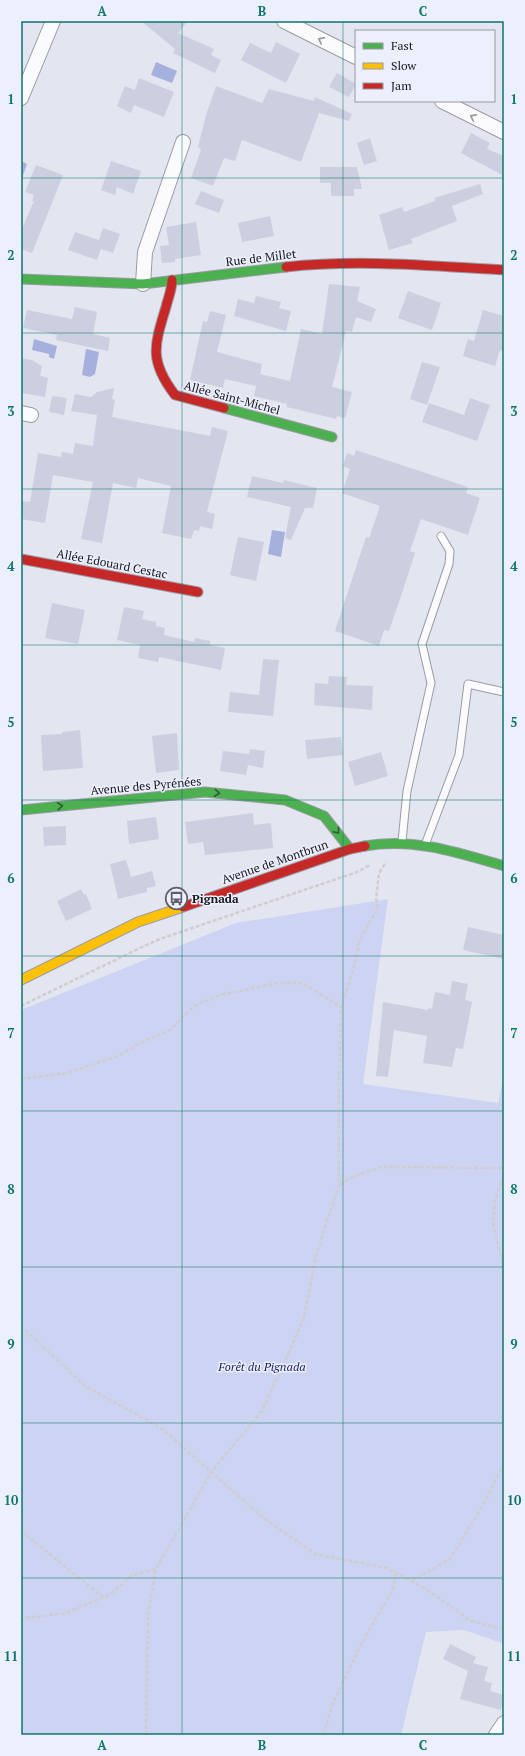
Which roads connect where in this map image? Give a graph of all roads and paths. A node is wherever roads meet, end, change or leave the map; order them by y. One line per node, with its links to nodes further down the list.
1 (53, 21): 4 (street)
2 (284, 21): 3 (street, one-way to 2)
3 (355, 56)
4 (21, 98)
5 (444, 102): 6 (street, one-way to 5)
6 (504, 132)
7 (183, 142): 11 (street)
8 (504, 270): 10 (street, Rue de Millet)
9 (21, 279): 11 (street, Rue de Millet)
10 (172, 280): 11 (street, Rue de Millet); 12 (street, Allée Saint-Michel)
11 (143, 284)
12 (332, 437)
13 (441, 536): 18 (lane)
14 (21, 558): 15 (street, Allée Edouard Cestac)
15 (198, 592)
16 (504, 692): 19 (lane)
17 (21, 810): 20 (street, Avenue des Pyrénées, one-way to 20)
18 (402, 844): 19 (street, Avenue de Montbrun); 20 (street, Avenue de Montbrun)
19 (425, 846): 23 (street, Avenue de Montbrun)
20 (350, 849): 24 (street, Avenue de Montbrun)
21 (386, 858): 26 (path)
22 (373, 862): 25 (path)
23 (504, 866)
24 (21, 980)
25 (21, 1006)
26 (341, 1007): 27 (path); 30 (path)
27 (21, 1079)
28 (504, 1168): 30 (path)
29 (504, 1177): 31 (path)
30 (339, 1185): 34 (path)
31 (504, 1274)
32 (21, 1326): 34 (path)
33 (504, 1464): 38 (path)
34 (212, 1471): 36 (path); 37 (path)
35 (21, 1531): 39 (path)
36 (156, 1569): 39 (path); 43 (path)
37 (396, 1573): 38 (path); 44 (path)
38 (412, 1582): 41 (path)
39 (103, 1597): 40 (path)
40 (21, 1622)
41 (504, 1629)
42 (504, 1723): 45 (street)
43 (146, 1735)
44 (323, 1735)
45 (496, 1735)

